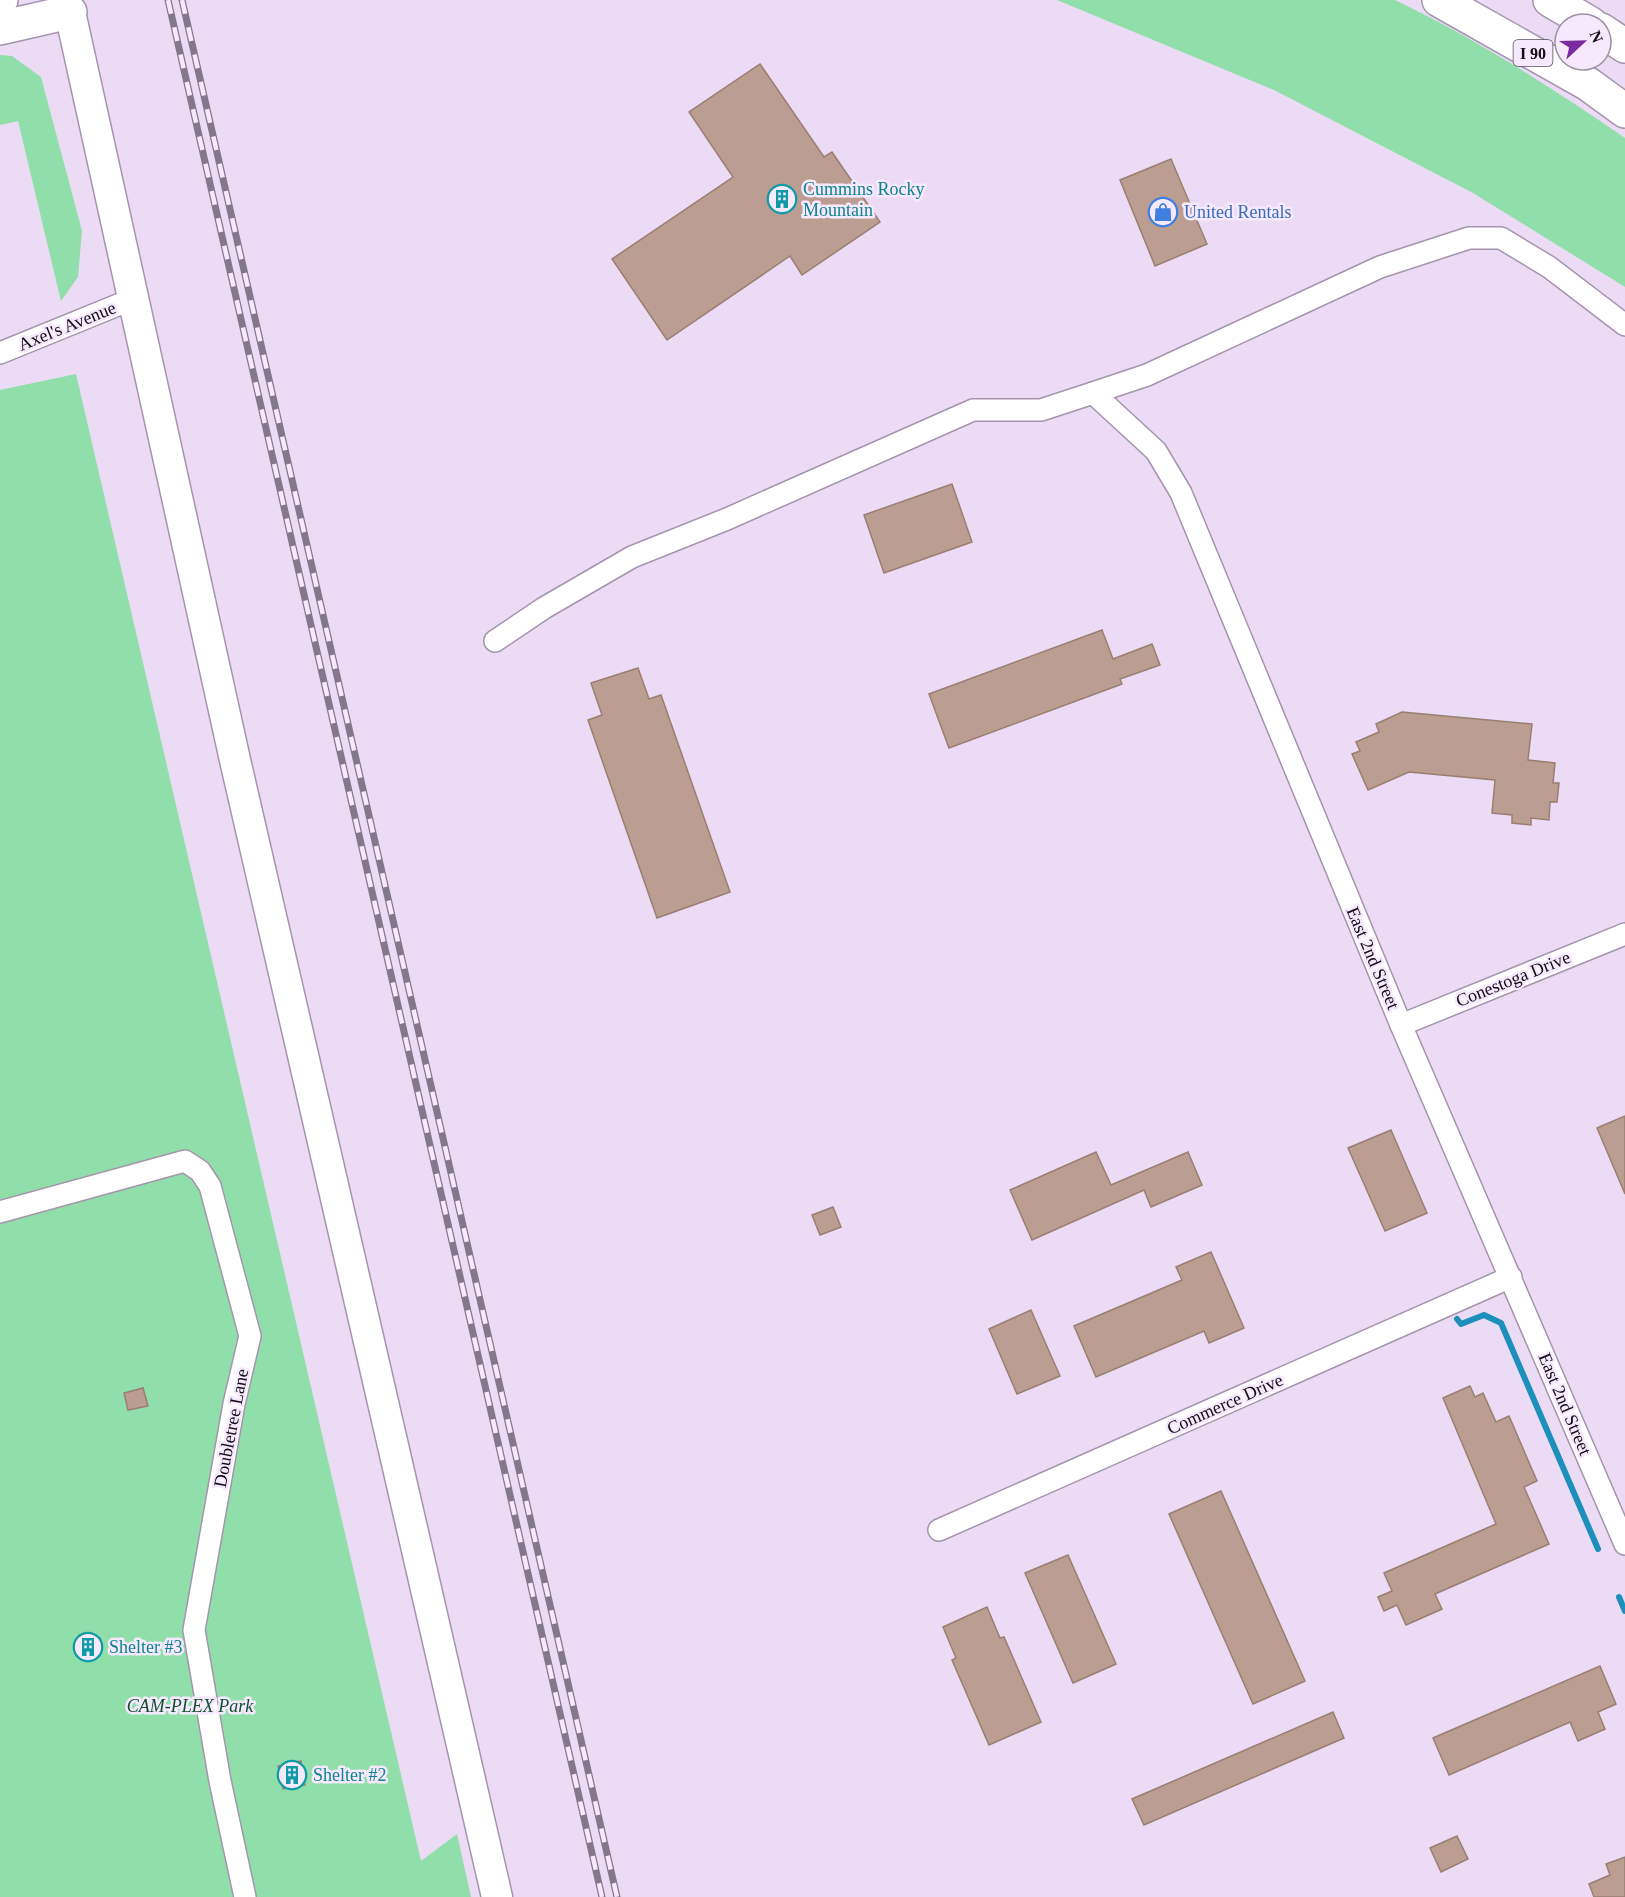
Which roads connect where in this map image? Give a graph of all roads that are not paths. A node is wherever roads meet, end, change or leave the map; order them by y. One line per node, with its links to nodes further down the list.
1 (1439, 0): 6 (highway, I 90)
2 (1550, 0): 4 (highway)
3 (70, 12): 5 (highway); 7 (main road)
4 (1570, 12)
5 (0, 28)
6 (1625, 111)
7 (135, 298): 9 (street, Axel's Avenue); 19 (main road)
8 (1625, 325): 10 (street)
9 (0, 353)
10 (1093, 393): 11 (street); 13 (street, East 2nd Street)
11 (495, 641)
12 (1625, 934): 13 (street, Conestoga Drive)
13 (1401, 1024): 15 (street, East 2nd Street)
14 (0, 1212): 18 (street, Doubletree Lane)
15 (1511, 1277): 16 (street, Commerce Drive); 17 (street, East 2nd Street)
16 (939, 1530)
17 (1625, 1544)
18 (245, 1897)
19 (497, 1897)

